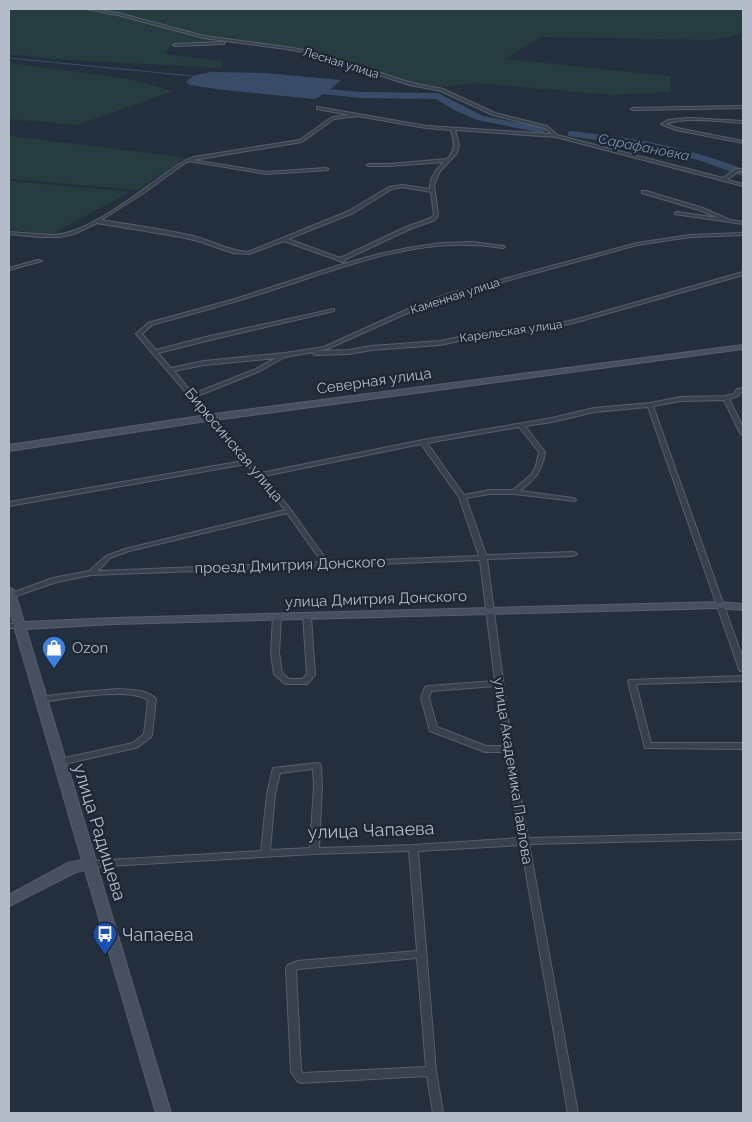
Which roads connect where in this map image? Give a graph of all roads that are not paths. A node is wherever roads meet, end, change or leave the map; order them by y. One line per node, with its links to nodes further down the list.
1 (88, 9): 2 (street, Лесная улица)
2 (239, 42): 3 (street); 12 (street, Лесная улица)
3 (175, 45)
4 (743, 107): 6 (street)
5 (318, 108): 7 (street, Лесная улица)
6 (633, 109)
7 (339, 112): 8 (street, Лесная улица); 9 (street, Лесная улица)
8 (357, 115): 9 (street, Лесная улица); 11 (street, Лесная улица)
9 (332, 118): 14 (street, Лесная улица)
10 (743, 122): 13 (street)
11 (453, 130): 12 (street, Лесная улица); 15 (street)
12 (556, 136): 19 (street, Лесная улица)
13 (743, 142)
14 (188, 160): 17 (street); 25 (street, Лесная улица)
15 (449, 160): 16 (street); 21 (street)
16 (369, 165)
17 (326, 169)
18 (739, 170): 19 (street)
19 (724, 180): 20 (street, Лесная улица)
20 (743, 185)
21 (432, 191): 29 (street); 31 (street)
22 (644, 192): 24 (street)
23 (677, 213): 24 (street)
24 (728, 220): 26 (street)
25 (95, 221): 27 (street, Лесная улица); 29 (street)
26 (743, 223)
27 (9, 233)
28 (743, 234): 39 (street, Каменная улица)
29 (283, 239): 31 (street)
30 (503, 247): 33 (street)
31 (340, 260): 33 (street)
32 (40, 261): 34 (street)
33 (348, 264): 38 (street, Бирюсинская улица)
34 (9, 269)
35 (743, 274): 39 (street, Карельская улица)
36 (332, 310): 38 (street)
37 (743, 347): 46 (main road, Северная улица)
38 (155, 352): 41 (street, Бирюсинская улица)
39 (302, 352): 40 (street, Каменная улица)
40 (286, 355): 41 (street, Каменная улица); 43 (street)
41 (171, 370): 43 (street, Бирюсинская улица)
42 (743, 390): 44 (street)
43 (192, 396): 46 (street, Бирюсинская улица)
44 (726, 398): 45 (street); 48 (street)
45 (650, 405): 47 (street); 63 (street)
46 (207, 418): 50 (main road, Северная улица); 51 (street, Бирюсинская улица)
47 (521, 426): 49 (street); 53 (street)
48 (743, 433)
49 (423, 442): 52 (street); 54 (street, улица Академика Павлова)
50 (9, 448)
51 (246, 462): 52 (street, Бирюсинская улица); 56 (street)
52 (260, 475): 57 (street, Бирюсинская улица)
53 (514, 492): 54 (street); 55 (street)
54 (462, 497): 59 (street, улица Академика Павлова)
55 (573, 500)
56 (9, 504)
57 (289, 511): 60 (street); 61 (street, Бирюсинская улица)
58 (574, 554): 59 (street, проезд Дмитрия Донского)
59 (483, 557): 60 (street, проезд Дмитрия Донского); 65 (street, улица Академика Павлова)
60 (326, 563): 61 (street, проезд Дмитрия Донского)
61 (91, 573): 62 (street, проезд Дмитрия Донского)
62 (10, 593): 68 (main road, улица Радищева)
63 (720, 605): 64 (main road, улица Дмитрия Донского); 65 (main road, улица Дмитрия Донского); 69 (street)
64 (743, 607)
65 (489, 611): 67 (main road, улица Дмитрия Донского); 71 (street, улица Академика Павлова)
66 (277, 616): 67 (main road, улица Дмитрия Донского); 67 (street); 68 (main road, улица Дмитрия Донского)
67 (307, 616)
68 (14, 626): 72 (main road, улица Радищева)
69 (743, 669)
70 (743, 678): 73 (street)
71 (499, 683): 74 (street, улица Академика Павлова); 74 (street)
72 (41, 699): 75 (main road, улица Радищева); 75 (street)
73 (743, 746)
74 (508, 749): 77 (street, улица Академика Павлова)
75 (60, 762): 81 (main road, улица Радищева)
76 (743, 836): 77 (street, улица Чапаева)
77 (524, 840): 78 (street, улица Чапаева); 87 (street, улица Академика Павлова)
78 (413, 848): 79 (street, улица Чапаева); 83 (street)
79 (314, 850): 80 (street, улица Чапаева); 80 (street)
80 (265, 854): 81 (street, улица Чапаева)
81 (91, 864): 82 (main road, улица Чапаева); 85 (main road, улица Радищева)
82 (10, 898)
83 (422, 954): 84 (street); 84 (street)
84 (431, 1071): 86 (street)
85 (163, 1113)
86 (438, 1113)
87 (573, 1113)

